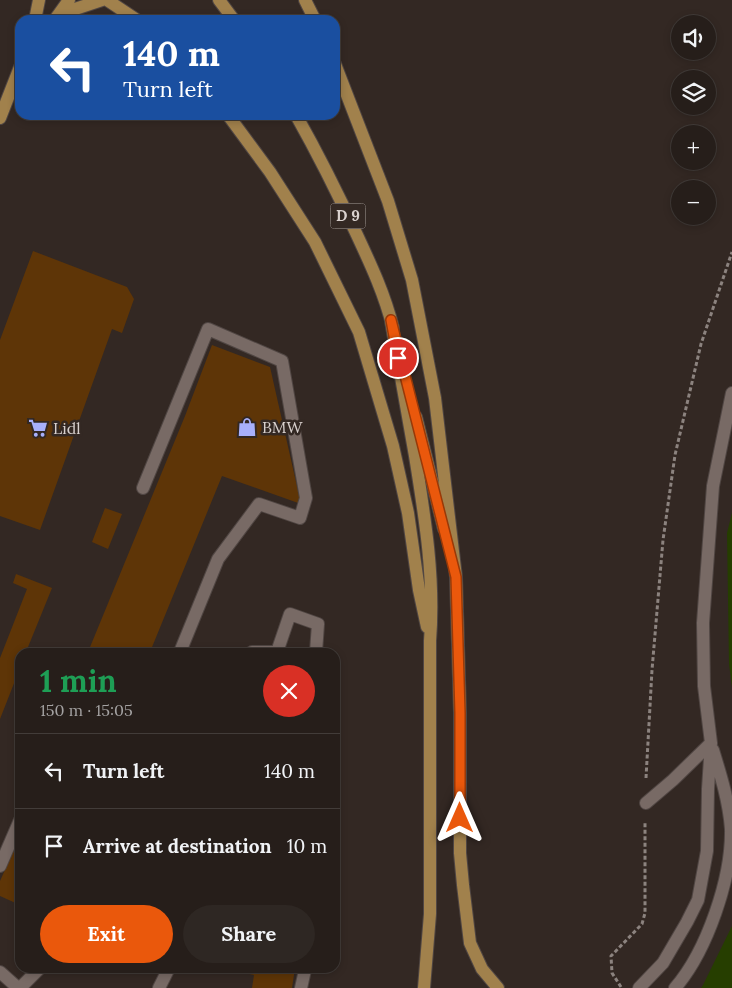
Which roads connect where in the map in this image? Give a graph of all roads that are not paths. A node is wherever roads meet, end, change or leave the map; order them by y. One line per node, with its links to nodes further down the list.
1 (39, 0): 7 (main road)
2 (69, 0): 8 (main road)
3 (102, 0): 9 (main road)
4 (107, 0): 10 (main road)
5 (219, 0): 11 (main road)
6 (305, 0): 12 (main road)
7 (36, 15)
8 (58, 15)
9 (64, 15)
10 (130, 15)
11 (230, 15)
12 (312, 15)
13 (15, 76): 15 (main road)
14 (340, 77): 22 (main road)
15 (4, 96): 16 (main road)
16 (0, 118)
17 (232, 120): 23 (main road)
18 (299, 120): 19 (main road, D 9)
19 (391, 320): 22 (main road, D 9); 23 (main road, D 9)
20 (732, 393): 27 (street)
21 (143, 488): 24 (street)
22 (456, 577): 39 (main road, D 9)
23 (430, 641): 38 (main road, D 9)
24 (182, 648)
25 (278, 648): 26 (street)
26 (316, 648)
27 (711, 743): 28 (street); 40 (street); 41 (street)
28 (646, 803)
29 (15, 832): 30 (street)
30 (0, 866)
31 (0, 972): 35 (street)
32 (35, 973): 35 (street)
33 (166, 973): 36 (street)
34 (304, 973): 37 (street)
35 (19, 988)
36 (159, 988)
37 (301, 988)
38 (424, 988)
39 (498, 988)
40 (639, 988)
41 (675, 988)

